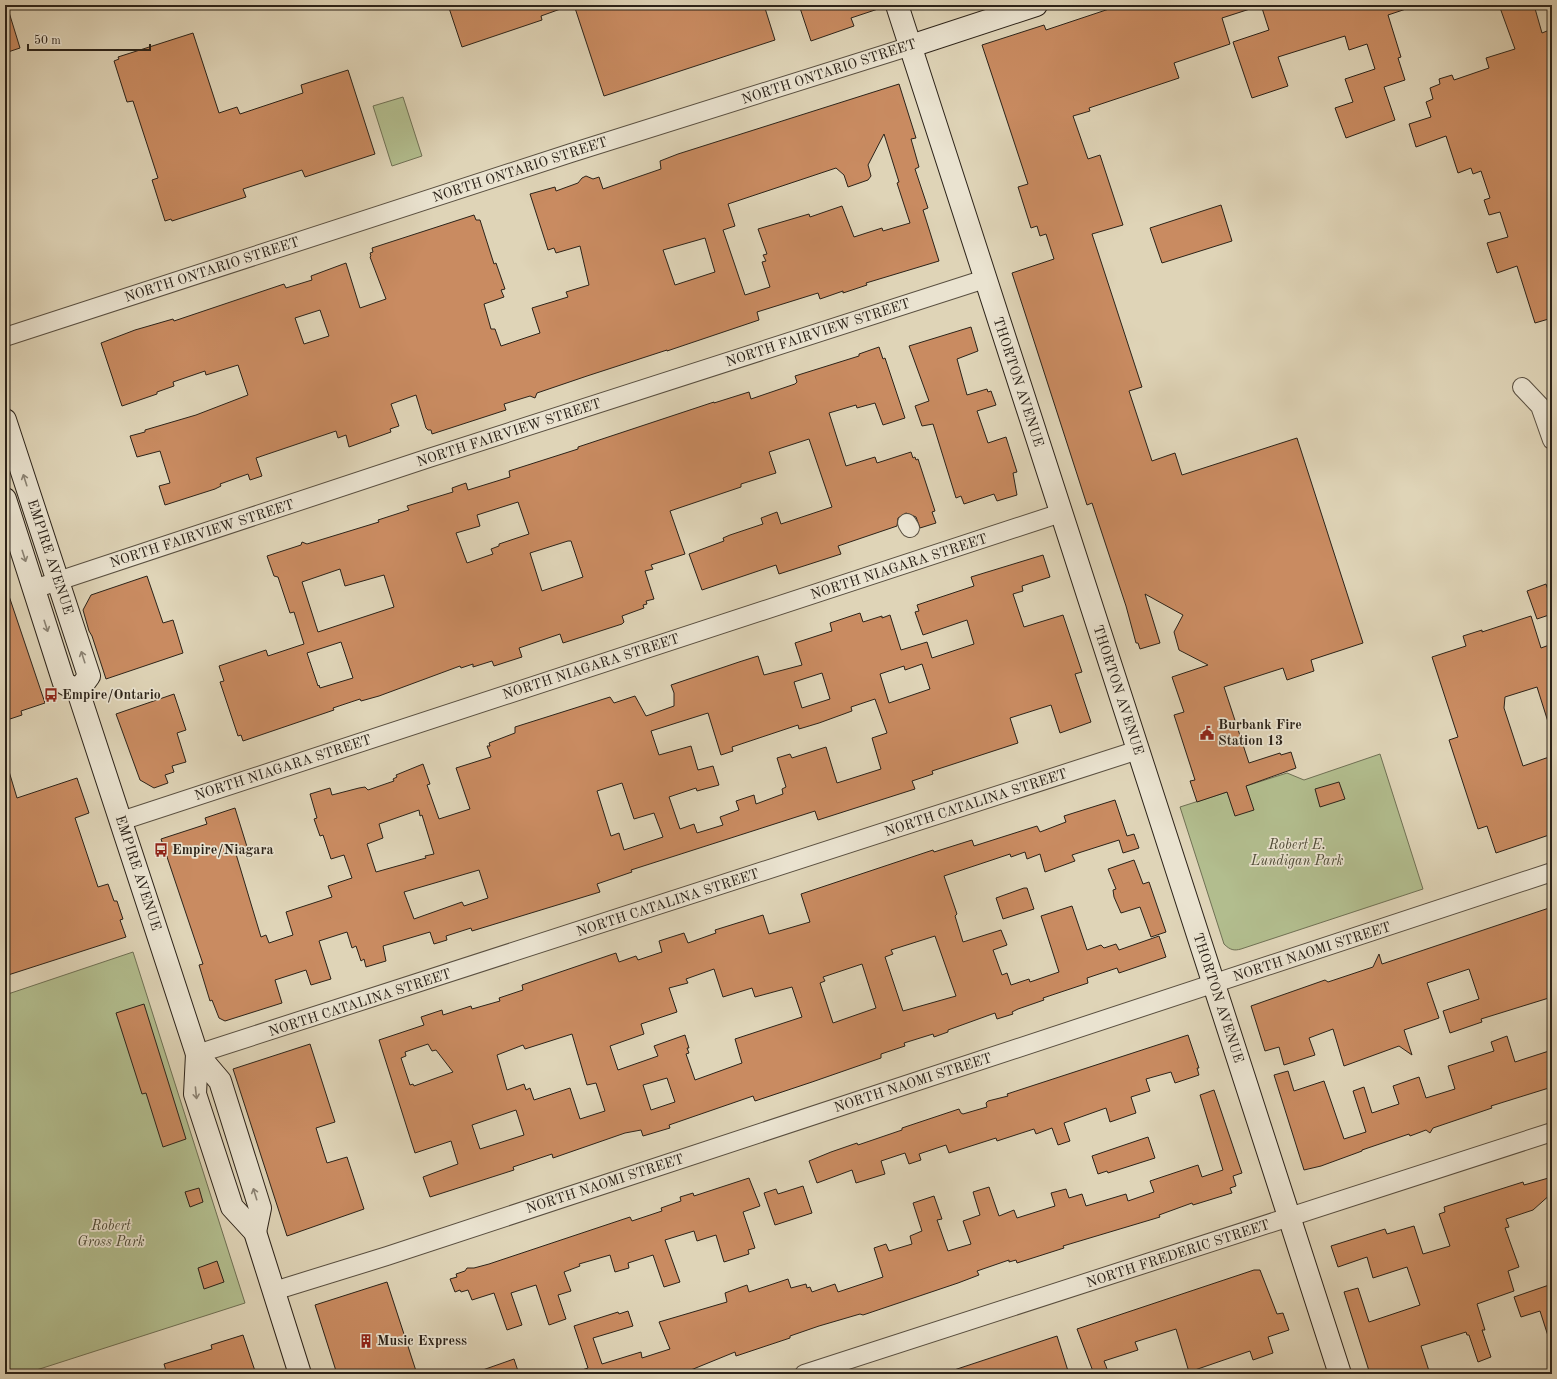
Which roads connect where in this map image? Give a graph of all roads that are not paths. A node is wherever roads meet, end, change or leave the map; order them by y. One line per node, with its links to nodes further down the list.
1 (897, 5): 3 (street, THORTON AVENUE)
2 (1036, 5): 3 (street, NORTH ONTARIO STREET)
3 (911, 46): 4 (street, THORTON AVENUE); 5 (street, NORTH ONTARIO STREET)
4 (985, 279): 10 (street, THORTON AVENUE); 11 (street, NORTH FAIRVIEW STREET)
5 (5, 337)
6 (1522, 387): 8 (street)
7 (5, 420): 11 (street, EMPIRE AVENUE, one-way to 7)
8 (1552, 440)
9 (5, 499): 12 (street, EMPIRE AVENUE, one-way to 12)
10 (1061, 513): 14 (street, THORTON AVENUE); 15 (street, NORTH NIAGARA STREET)
11 (58, 581): 12 (street, NORTH FAIRVIEW STREET); 13 (street, EMPIRE AVENUE, one-way to 11)
12 (34, 588): 13 (street, EMPIRE AVENUE, one-way to 13)
13 (78, 691): 15 (street, EMPIRE AVENUE)
14 (1138, 750): 17 (street, THORTON AVENUE); 18 (street, NORTH CATALINA STREET)
15 (121, 821): 18 (street, EMPIRE AVENUE)
16 (1552, 872): 17 (street, NORTH NAOMI STREET)
17 (1214, 984): 20 (street, THORTON AVENUE); 21 (street, NORTH NAOMI STREET)
18 (197, 1054): 21 (street, EMPIRE AVENUE)
19 (1552, 1132): 20 (street, NORTH FREDERIC STREET)
20 (1289, 1218): 23 (street, NORTH FREDERIC STREET); 24 (street, THORTON AVENUE)
21 (274, 1291): 22 (street, EMPIRE AVENUE)
22 (300, 1374)
23 (804, 1374)
24 (1340, 1374)

